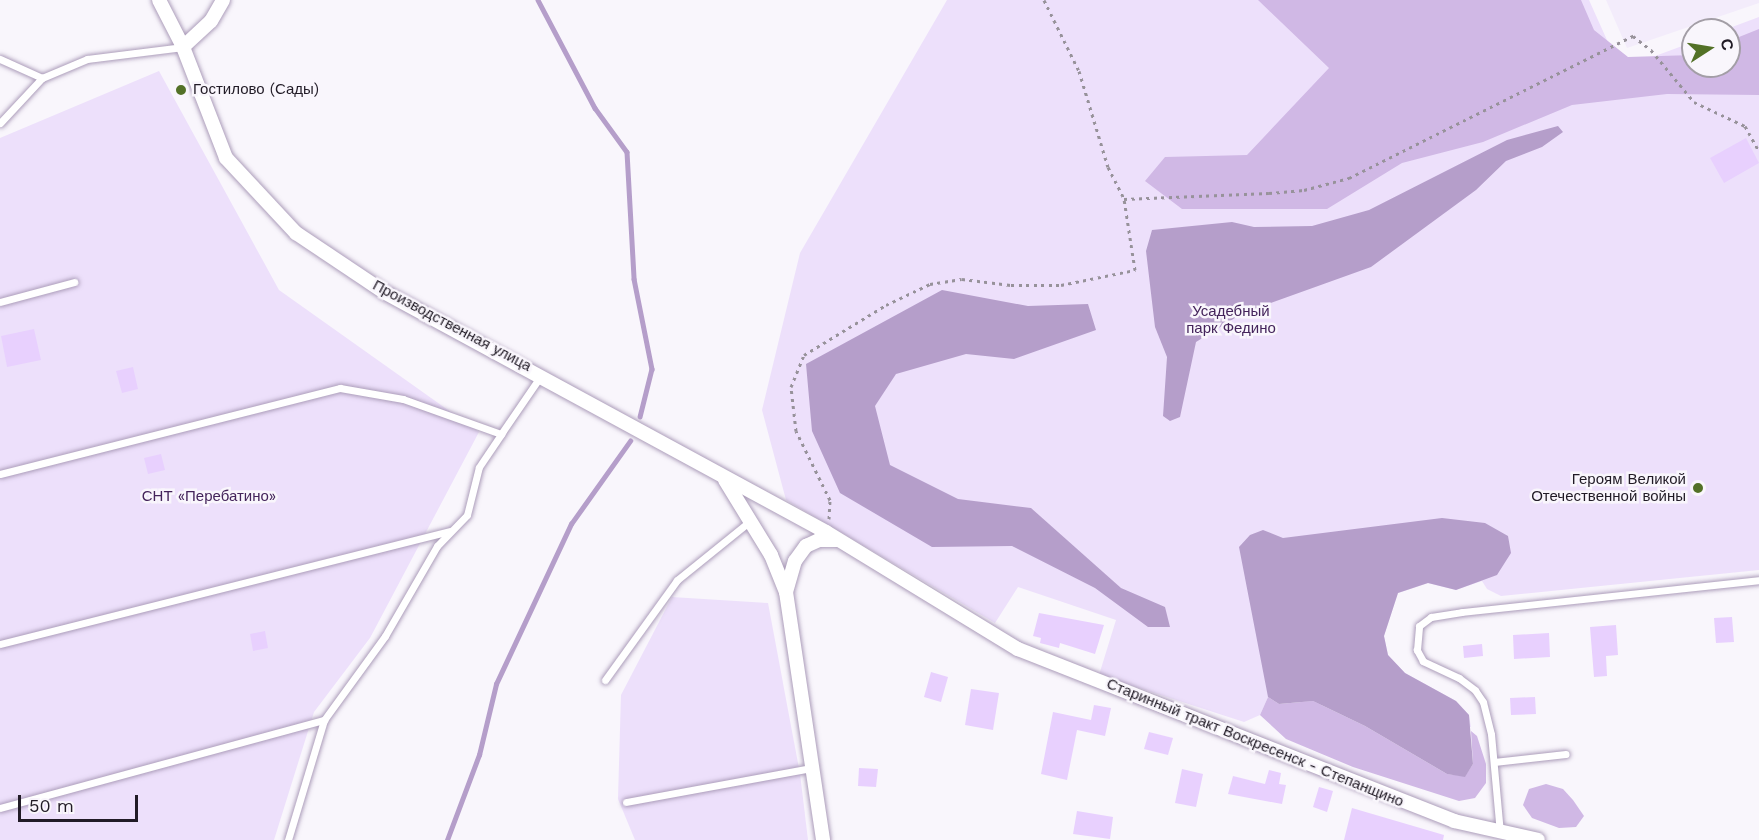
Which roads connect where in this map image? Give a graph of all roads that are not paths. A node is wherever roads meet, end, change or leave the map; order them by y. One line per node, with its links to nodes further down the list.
1 (159, 0): 3 (street, Производственная улица)
2 (224, 0): 3 (street)
3 (183, 47): 5 (lane); 9 (street, Производственная улица)
4 (0, 59): 5 (lane)
5 (42, 78): 6 (lane)
6 (0, 123)
7 (74, 282): 8 (lane)
8 (0, 302)
9 (542, 375): 10 (lane); 12 (street, Производственная улица)
10 (501, 434): 11 (lane); 14 (lane)
11 (0, 474)
12 (724, 478): 13 (street); 15 (street, Производственная улица)
13 (750, 521): 17 (street); 19 (lane)
14 (452, 530): 18 (lane); 20 (lane)
15 (839, 540): 17 (street); 26 (street, Старинный тракт Воскресенск - Степанщино)
16 (1759, 580): 22 (lane)
17 (786, 592): 23 (street)
18 (0, 644)
19 (605, 680)
20 (324, 720): 25 (lane); 28 (lane)
21 (1566, 754): 22 (lane)
22 (1494, 762): 26 (lane)
23 (812, 768): 24 (lane); 27 (street)
24 (626, 802)
25 (0, 808)
26 (1500, 833): 29 (street, Старинный тракт Воскресенск - Степанщино)
27 (819, 839)
28 (288, 840)
29 (1538, 840)

